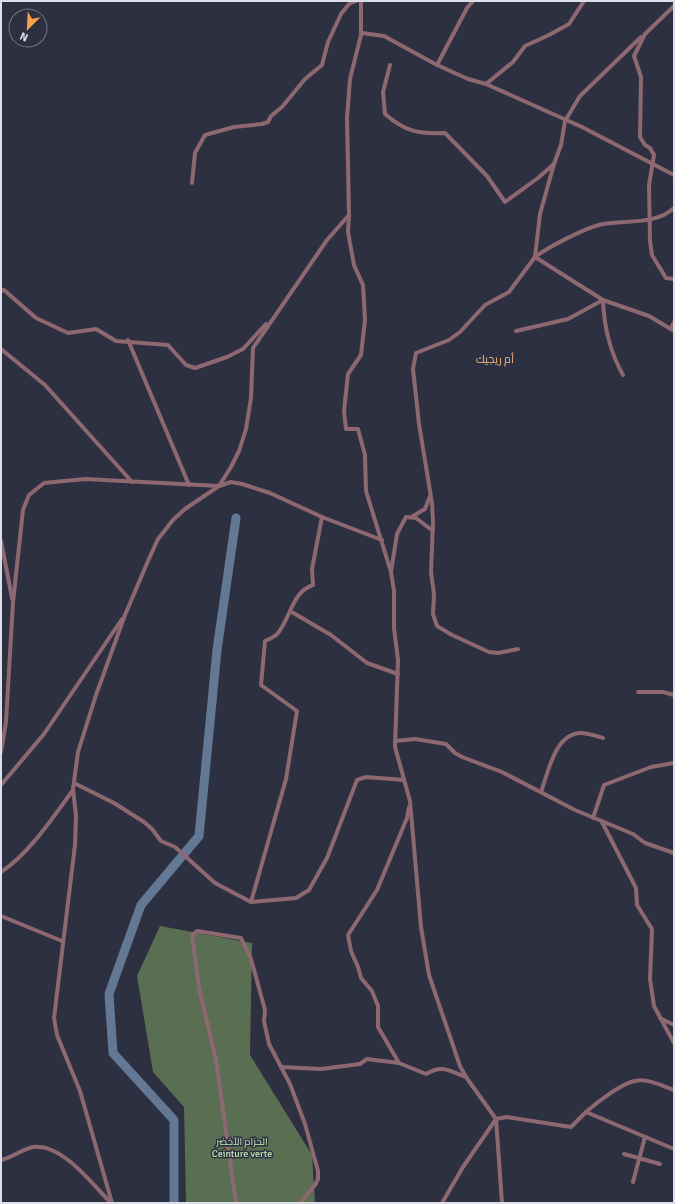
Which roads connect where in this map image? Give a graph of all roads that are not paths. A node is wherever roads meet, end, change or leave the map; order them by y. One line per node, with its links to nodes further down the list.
1 (356, 1): 15 (street)
2 (361, 1): 7 (street)
3 (473, 1): 9 (street)
4 (584, 1): 10 (street)
5 (674, 6): 6 (street)
6 (645, 34): 11 (street); 12 (street)
7 (361, 35): 9 (street); 17 (street)
8 (390, 65): 13 (street)
9 (437, 65): 10 (street)
10 (486, 84): 11 (street)
11 (565, 121): 12 (street); 13 (street)
12 (652, 163): 14 (street); 18 (street)
13 (554, 164): 19 (street)
14 (674, 175)
15 (192, 183)
16 (674, 208): 18 (street)
17 (350, 215): 23 (street); 37 (street)
18 (649, 220): 19 (street); 20 (street)
19 (535, 257): 22 (street); 33 (street)
20 (674, 279)
21 (2, 290): 27 (street)
22 (603, 300): 25 (street); 26 (street); 29 (street)
23 (273, 317): 27 (street); 32 (street)
24 (674, 322): 25 (street)
25 (672, 330)
26 (516, 332)
27 (128, 340): 31 (street)
28 (1, 349): 30 (street)
29 (623, 375)
30 (132, 482): 31 (street); 40 (street)
31 (189, 485): 32 (street)
32 (219, 486): 35 (street); 42 (street)
33 (430, 486): 34 (street); 36 (street)
34 (413, 516): 36 (street); 39 (street)
35 (322, 517): 37 (street); 41 (street)
36 (433, 532): 43 (street)
37 (382, 540): 39 (street)
38 (1, 541): 40 (street)
39 (391, 572): 44 (street)
40 (13, 602): 49 (street)
41 (290, 611): 44 (street); 63 (street)
42 (125, 615): 54 (street); 55 (street)
43 (518, 649)
44 (398, 674): 48 (street)
45 (638, 692): 46 (street)
46 (674, 695)
47 (603, 738): 57 (street)
48 (395, 741): 53 (street); 57 (street)
49 (1, 752)
50 (674, 759): 52 (street)
51 (674, 763): 52 (street)
52 (664, 764): 59 (street)
53 (404, 780): 58 (street); 63 (street)
54 (74, 783): 56 (street); 63 (street)
55 (1, 785)
56 (73, 789): 62 (street); 65 (street)
57 (541, 792): 59 (street)
58 (410, 801): 69 (street); 71 (street)
59 (593, 818): 60 (street)
60 (602, 821): 61 (street); 66 (street)
61 (674, 853)
62 (1, 872)
63 (251, 902)
64 (1, 916): 65 (street)
65 (62, 942): 82 (street)
66 (659, 1018): 67 (street); 68 (street)
67 (674, 1025)
68 (674, 1043)
69 (399, 1063): 70 (street); 71 (street)
70 (281, 1067): 83 (street); 84 (street)
71 (466, 1078): 74 (street)
72 (674, 1090): 73 (street)
73 (586, 1112): 74 (street); 75 (street)
74 (496, 1119): 85 (street); 86 (street)
75 (645, 1137): 76 (street); 78 (street)
76 (674, 1149)
77 (624, 1154): 78 (street)
78 (640, 1158): 80 (street); 81 (street)
79 (1, 1160): 82 (street)
80 (660, 1164)
81 (633, 1182)
82 (112, 1203)
83 (236, 1203)
84 (300, 1203)
85 (442, 1203)
86 (502, 1203)

